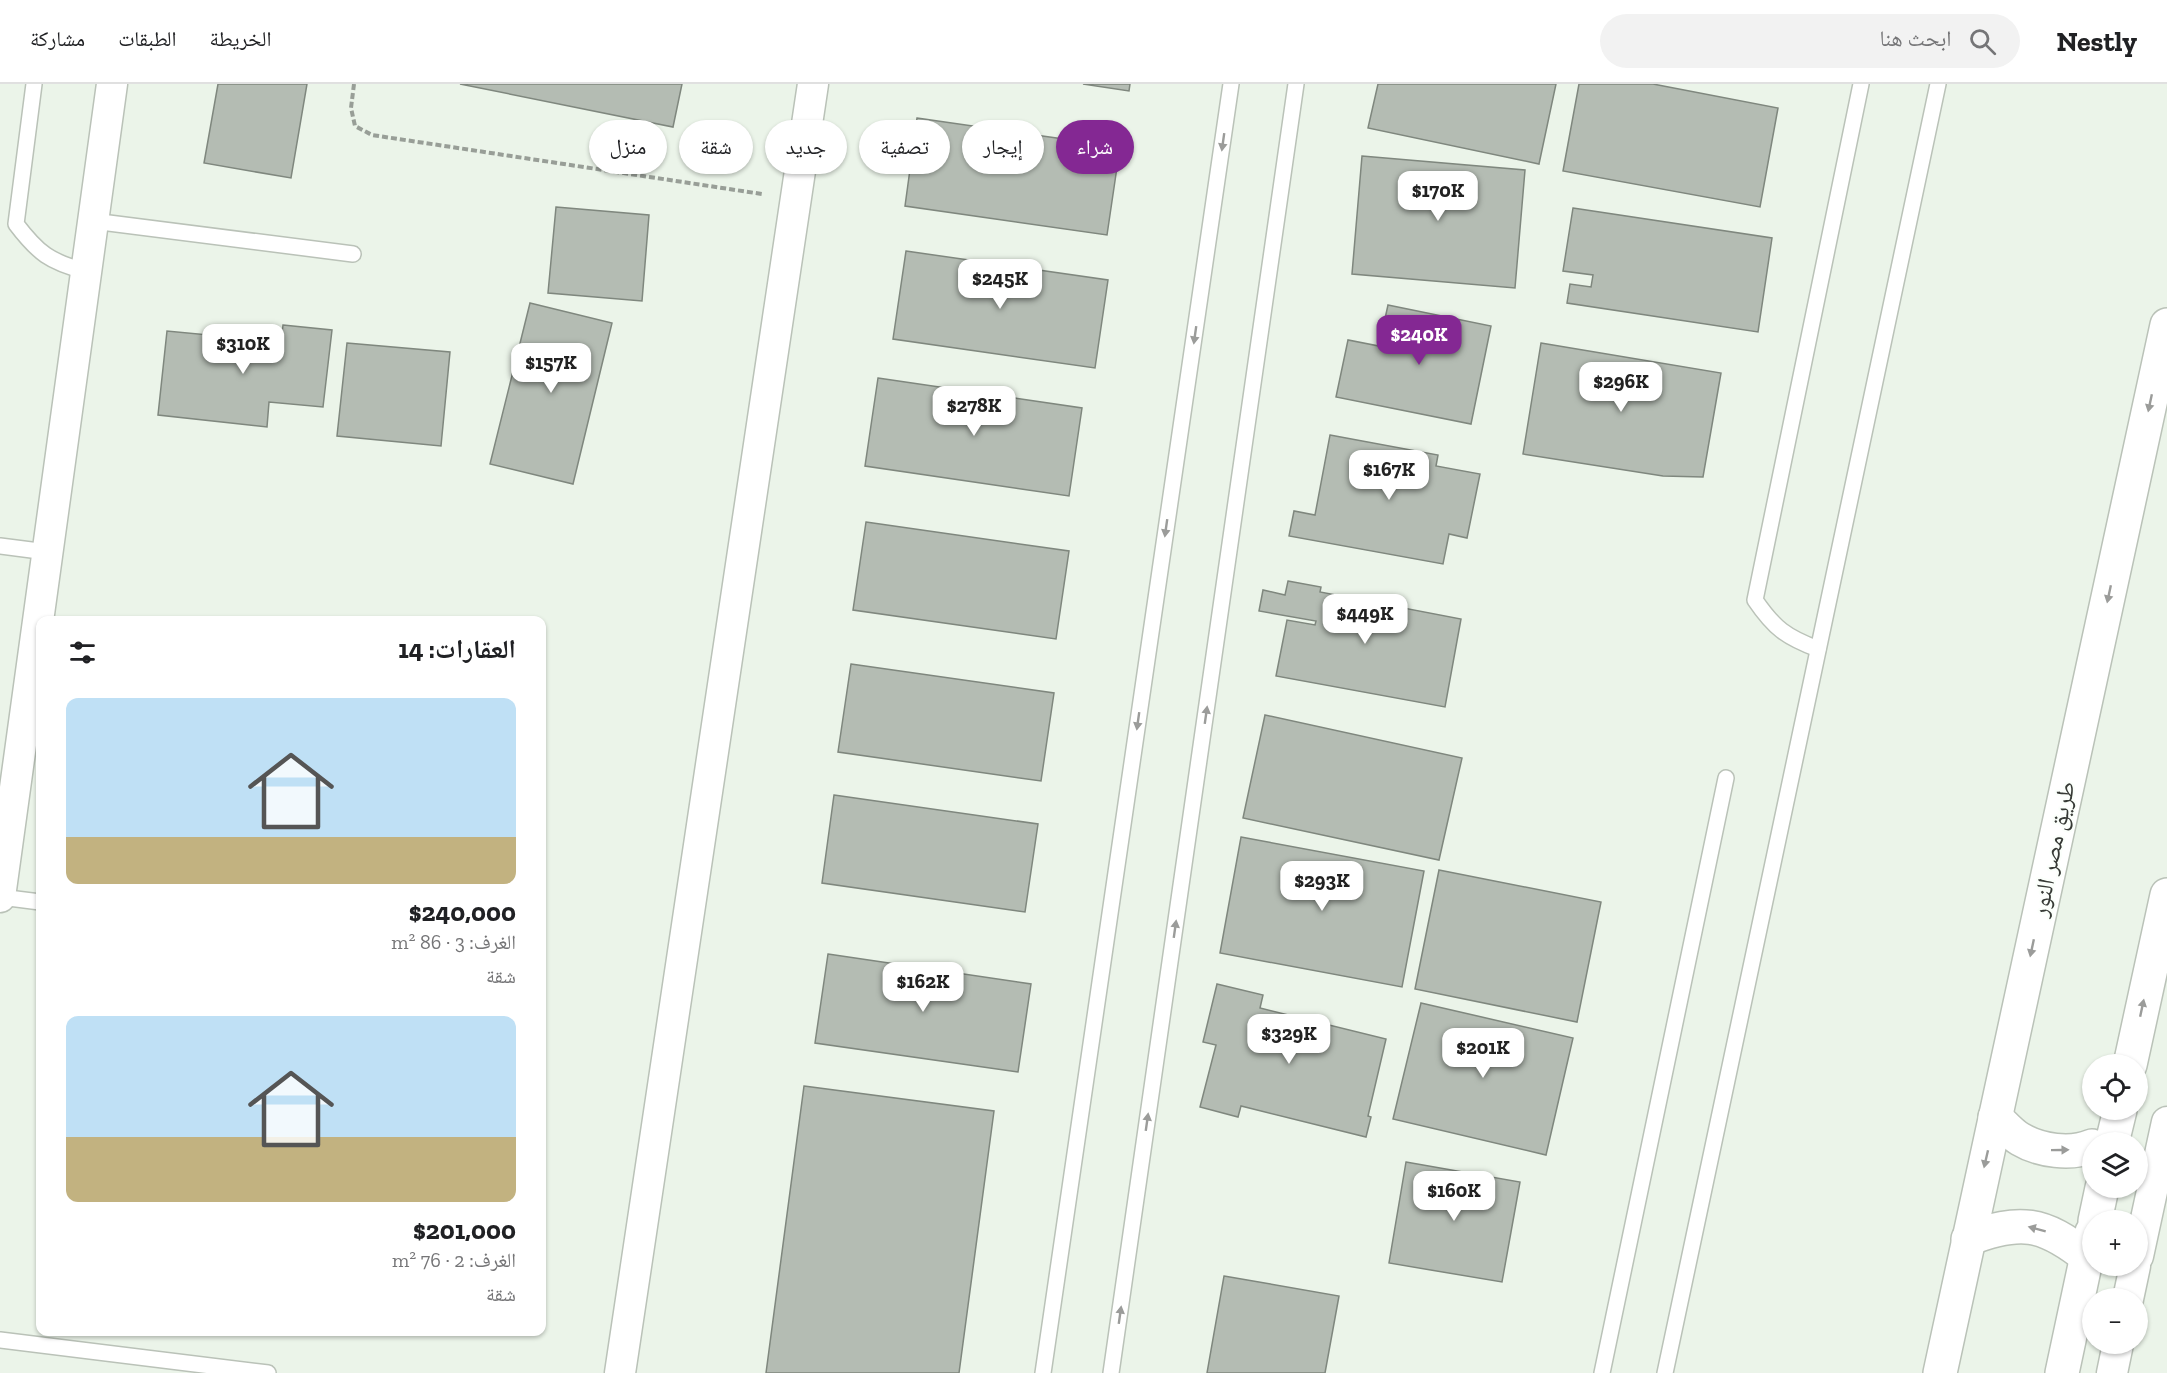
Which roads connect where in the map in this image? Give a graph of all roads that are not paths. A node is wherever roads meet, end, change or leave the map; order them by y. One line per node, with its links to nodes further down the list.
1 (34, 84): 10 (lane)
2 (112, 84): 8 (street)
3 (813, 84): 32 (street)
4 (1231, 84): 33 (lane, one-way to 33)
5 (1296, 84): 34 (lane, one-way to 5)
6 (1862, 84): 16 (lane)
7 (1938, 84): 16 (lane)
8 (93, 221): 9 (lane); 10 (street)
9 (352, 254)
10 (85, 271): 13 (street)
11 (2167, 325): 22 (street, طريق مصر النور, one-way to 22)
12 (0, 546): 13 (lane)
13 (48, 552): 14 (street)
14 (39, 616)
15 (36, 638): 19 (street)
16 (1818, 649): 36 (lane)
17 (1726, 778): 35 (lane)
18 (2167, 895): 21 (street, one-way to 18)
19 (0, 897): 20 (lane)
20 (36, 902)
21 (2132, 1054)
22 (1995, 1117): 24 (street, one-way to 24); 26 (street, طريق مصر النور, one-way to 26)
23 (2167, 1122): 25 (street)
24 (2082, 1149)
25 (2148, 1210)
26 (1968, 1239): 27 (street, one-way to 26); 37 (street, طريق مصر النور)
27 (2082, 1242)
28 (2083, 1276): 38 (street)
29 (0, 1340): 31 (lane)
30 (2116, 1354): 39 (street)
31 (268, 1373)
32 (620, 1373)
33 (1043, 1373)
34 (1111, 1373)
35 (1602, 1373)
36 (1665, 1373)
37 (1940, 1373)
38 (2062, 1373)
39 (2112, 1373)

